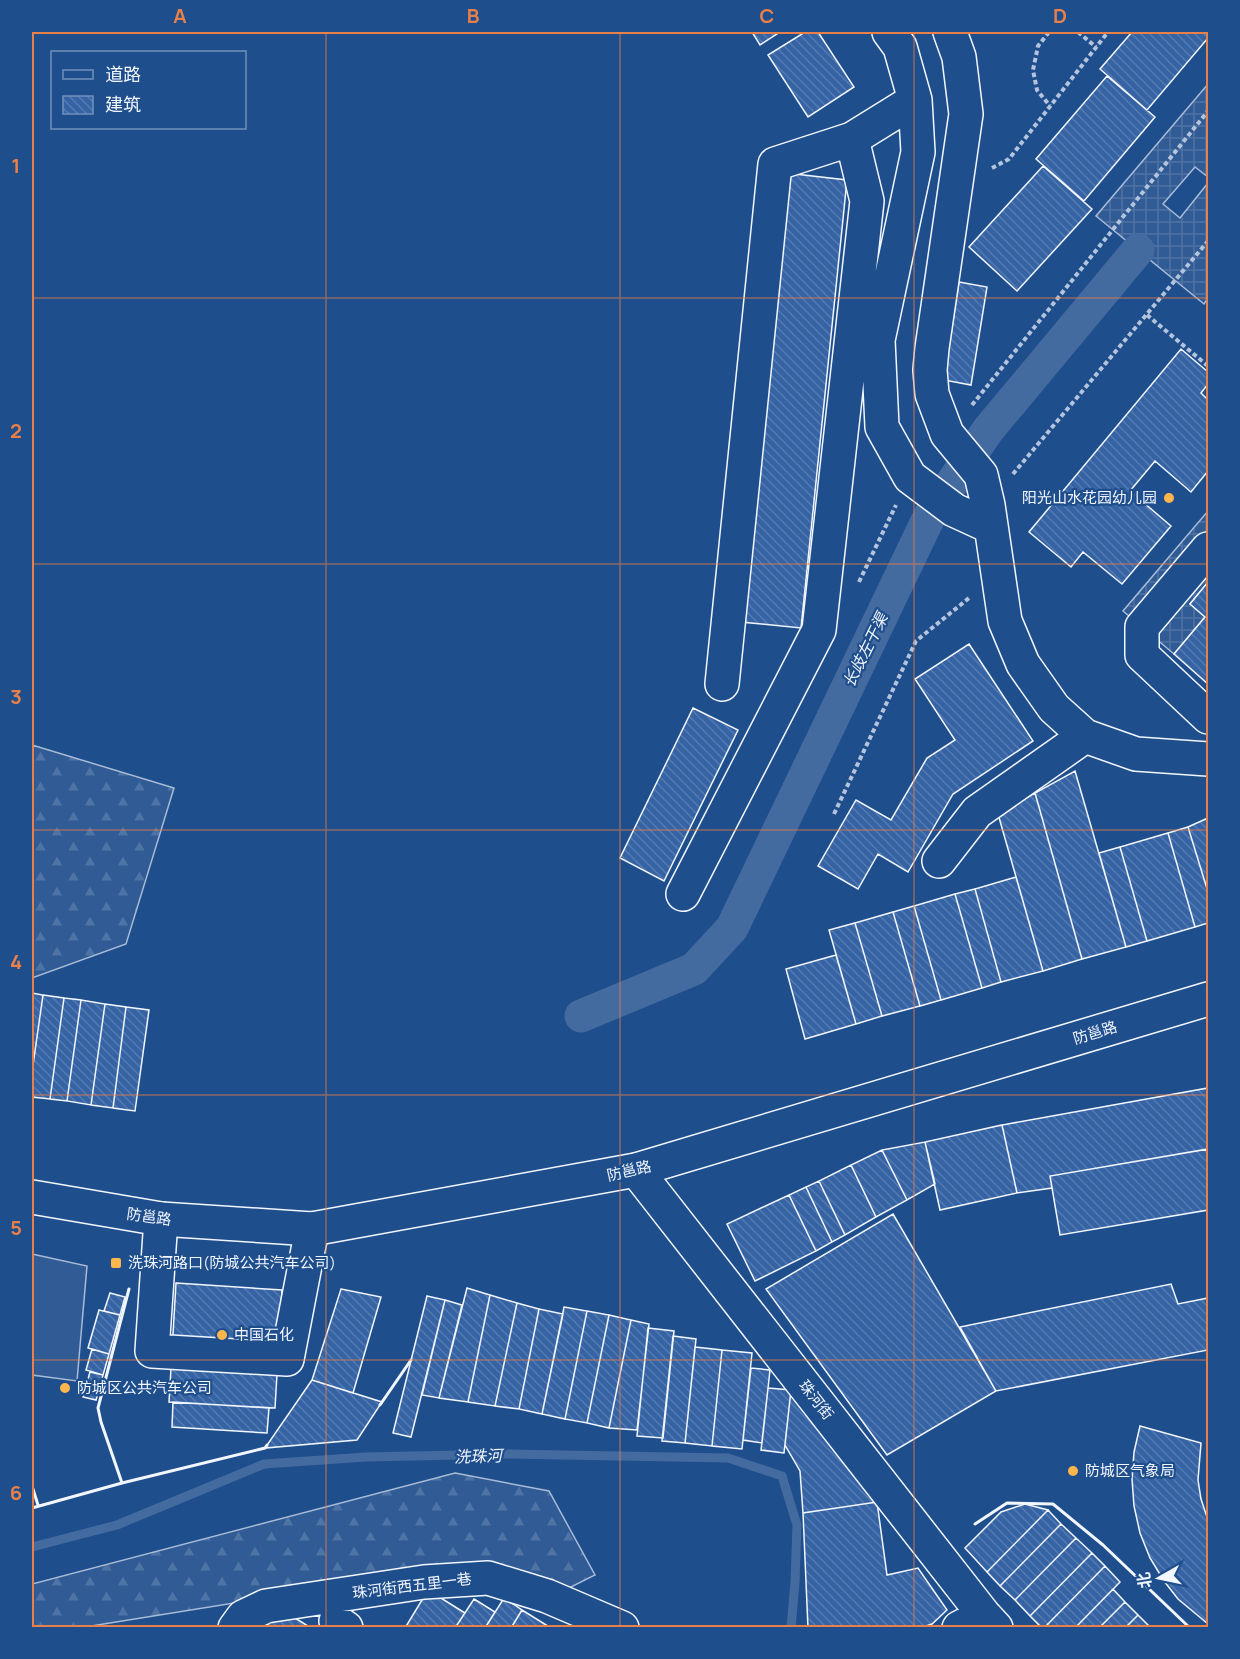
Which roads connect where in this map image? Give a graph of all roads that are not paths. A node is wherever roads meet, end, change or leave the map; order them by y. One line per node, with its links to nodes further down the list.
1 (890, 32): 3 (main road)
2 (950, 32): 5 (main road)
3 (915, 100): 4 (main road); 5 (main road)
4 (852, 139): 7 (main road); 12 (main road)
5 (986, 502): 9 (main road)
6 (1209, 549): 8 (main road)
7 (722, 684)
8 (1209, 717)
9 (1085, 736): 10 (main road); 11 (main road)
10 (1209, 759)
11 (939, 861)
12 (682, 894)
13 (1209, 999): 14 (main road, 防邕路)
14 (636, 1170): 17 (main road, 防邕路); 18 (main road, 珠河街)
15 (32, 1197): 16 (main road, 防邕路)
16 (161, 1219): 17 (main road, 防邕路); 17 (main road)
17 (312, 1229)
18 (980, 1623)
19 (235, 1628): 20 (main road, 珠河街西五里一巷)
20 (622, 1628)

